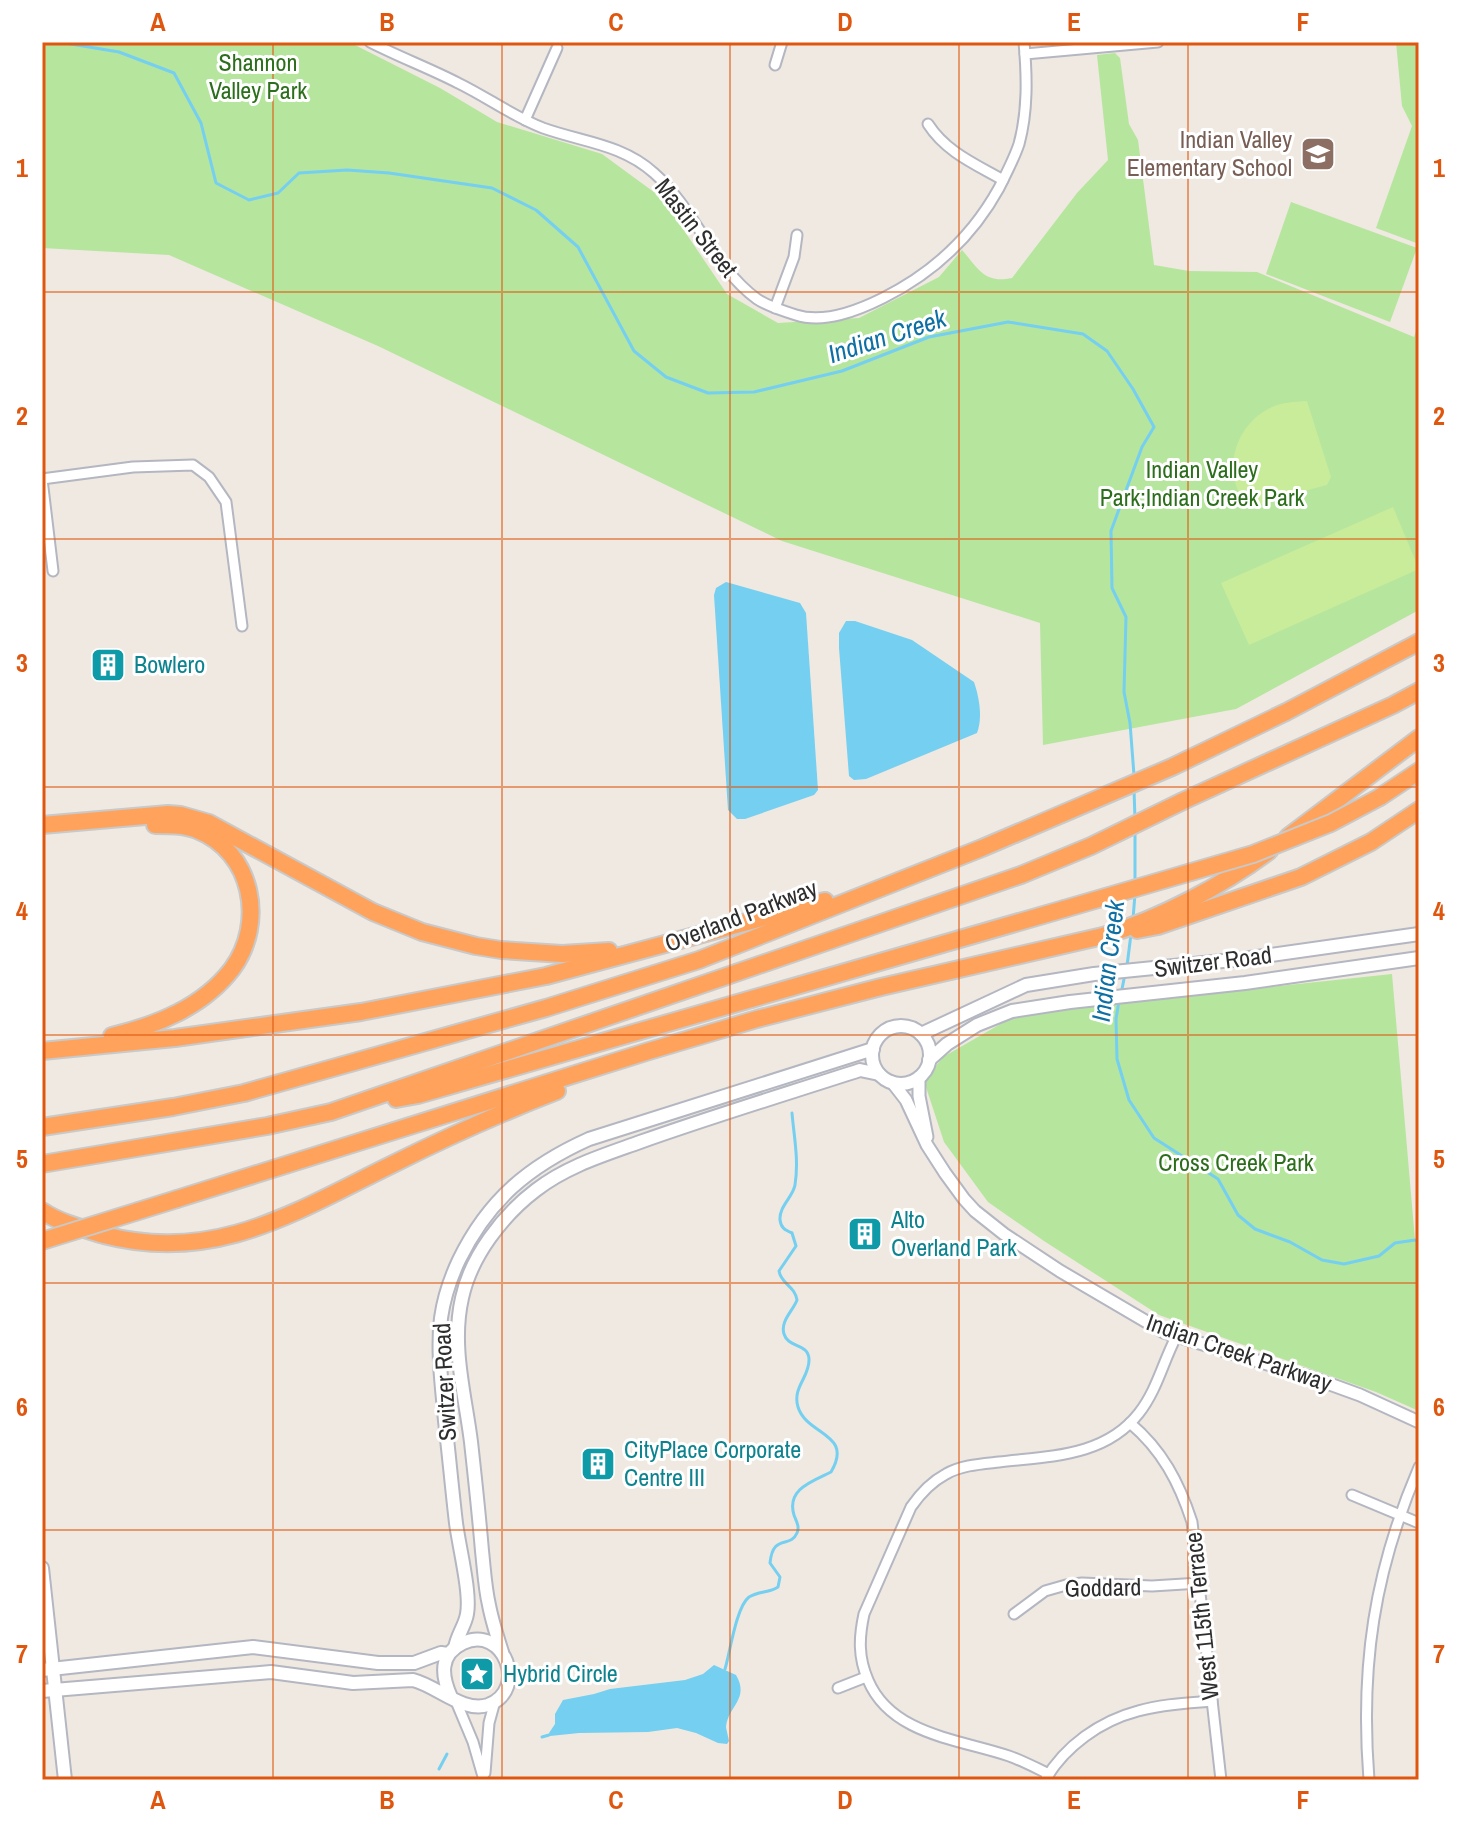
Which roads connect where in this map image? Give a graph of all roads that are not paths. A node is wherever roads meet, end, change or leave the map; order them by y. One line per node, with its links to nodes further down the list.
1 (370, 42): 8 (street, Mastin Street)
2 (782, 42): 7 (street)
3 (1024, 42): 6 (street)
4 (1158, 42): 6 (street)
5 (557, 48): 8 (street)
6 (1025, 54): 10 (street)
7 (775, 65)
8 (525, 120): 12 (street, Mastin Street)
9 (928, 124): 10 (street)
10 (1003, 180): 12 (street, Mastin Street)
11 (797, 235): 12 (street)
12 (775, 308)
13 (42, 479): 14 (street); 15 (street)
14 (53, 571)
15 (242, 626)
16 (1419, 642): 23 (highway, Overland Parkway)
17 (1419, 691): 36 (highway, Overland Parkway)
18 (1419, 738): 24 (highway)
19 (1419, 771): 36 (highway, bridge)
20 (1419, 810): 24 (highway)
21 (42, 825): 26 (highway)
22 (42, 837): 30 (highway)
23 (900, 881): 26 (highway); 38 (highway, Overland Parkway)
24 (1157, 920): 32 (highway)
25 (1419, 934): 28 (main road, Switzer Road)
26 (651, 947): 30 (highway)
27 (1419, 958): 31 (main road, Switzer Road)
28 (921, 1034): 29 (main road, Switzer Road); 31 (main road)
29 (873, 1049): 33 (main road); 37 (main road, Switzer Road)
30 (47, 1050)
31 (929, 1060): 34 (main road, Switzer Road)
32 (584, 1072): 42 (highway); 43 (highway, bridge)
33 (879, 1074): 35 (main road); 39 (main road, Switzer Road)
34 (919, 1077): 35 (main road); 40 (street, Indian Creek Parkway)
35 (892, 1082): 40 (street, Indian Creek Parkway)
36 (331, 1112): 41 (highway, Overland Parkway)
37 (668, 1114): 39 (main road); 44 (main road, Switzer Road)
38 (42, 1127)
39 (672, 1131): 45 (main road, Switzer Road)
40 (927, 1145): 46 (street, Indian Creek Parkway)
41 (42, 1164)
42 (44, 1217)
43 (42, 1241)
44 (466, 1245): 45 (main road); 54 (main road, Switzer Road)
45 (481, 1253): 52 (main road, Switzer Road)
46 (1176, 1337): 47 (street, Indian Creek Parkway); 48 (street)
47 (1419, 1422)
48 (1130, 1423): 56 (street, West 115th Terrace); 63 (street)
49 (1419, 1467): 51 (street)
50 (1352, 1495): 51 (street)
51 (1400, 1514): 53 (street); 73 (street)
52 (479, 1521): 54 (main road); 60 (main road, Switzer Road)
53 (1419, 1523)
54 (456, 1525): 59 (main road, Switzer Road)
55 (42, 1568): 61 (main road)
56 (1200, 1583): 57 (street, Goddard); 68 (street, West 115th Terrace)
57 (1014, 1614)
58 (263, 1648): 59 (main road); 61 (main road); 62 (main road)
59 (452, 1651): 60 (main road); 66 (main road)
60 (502, 1652): 67 (main road)
61 (47, 1669): 65 (main road)
62 (262, 1672): 65 (main road); 66 (main road)
63 (866, 1677): 64 (street); 69 (street)
64 (838, 1688)
65 (49, 1691): 70 (main road)
66 (453, 1698): 67 (main road); 71 (street)
67 (495, 1701): 71 (street)
68 (1212, 1701): 69 (street); 72 (street, West 115th Terrace)
69 (1047, 1777)
70 (65, 1780)
71 (484, 1780)
72 (1221, 1780)
73 (1369, 1780)

